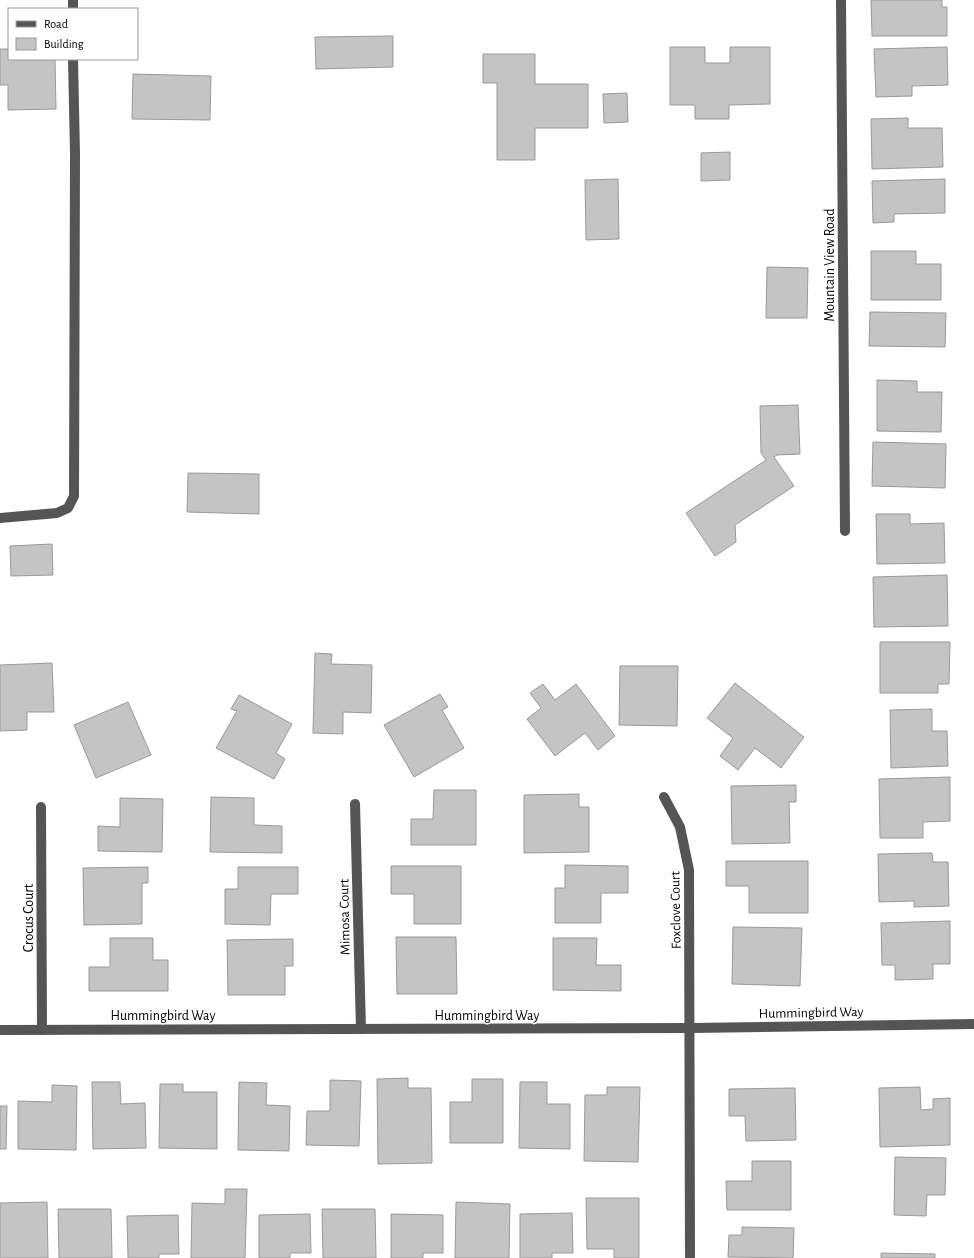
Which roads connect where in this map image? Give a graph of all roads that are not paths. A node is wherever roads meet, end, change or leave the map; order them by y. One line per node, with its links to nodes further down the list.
1 (840, 0): 4 (street, Mountain View Road)
2 (73, 60): 3 (street)
3 (0, 518)
4 (845, 531)
5 (664, 797): 9 (street, Foxclove Court)
6 (355, 804): 10 (street, Mimosa Court)
7 (41, 807): 12 (street, Crocus Court)
8 (974, 1024): 9 (street, Hummingbird Way)
9 (691, 1028): 10 (street, Hummingbird Way); 13 (street, Foxclove Court)
10 (361, 1029): 12 (street, Hummingbird Way)
11 (0, 1030): 12 (street, Hummingbird Way)
12 (42, 1030)
13 (690, 1258)

